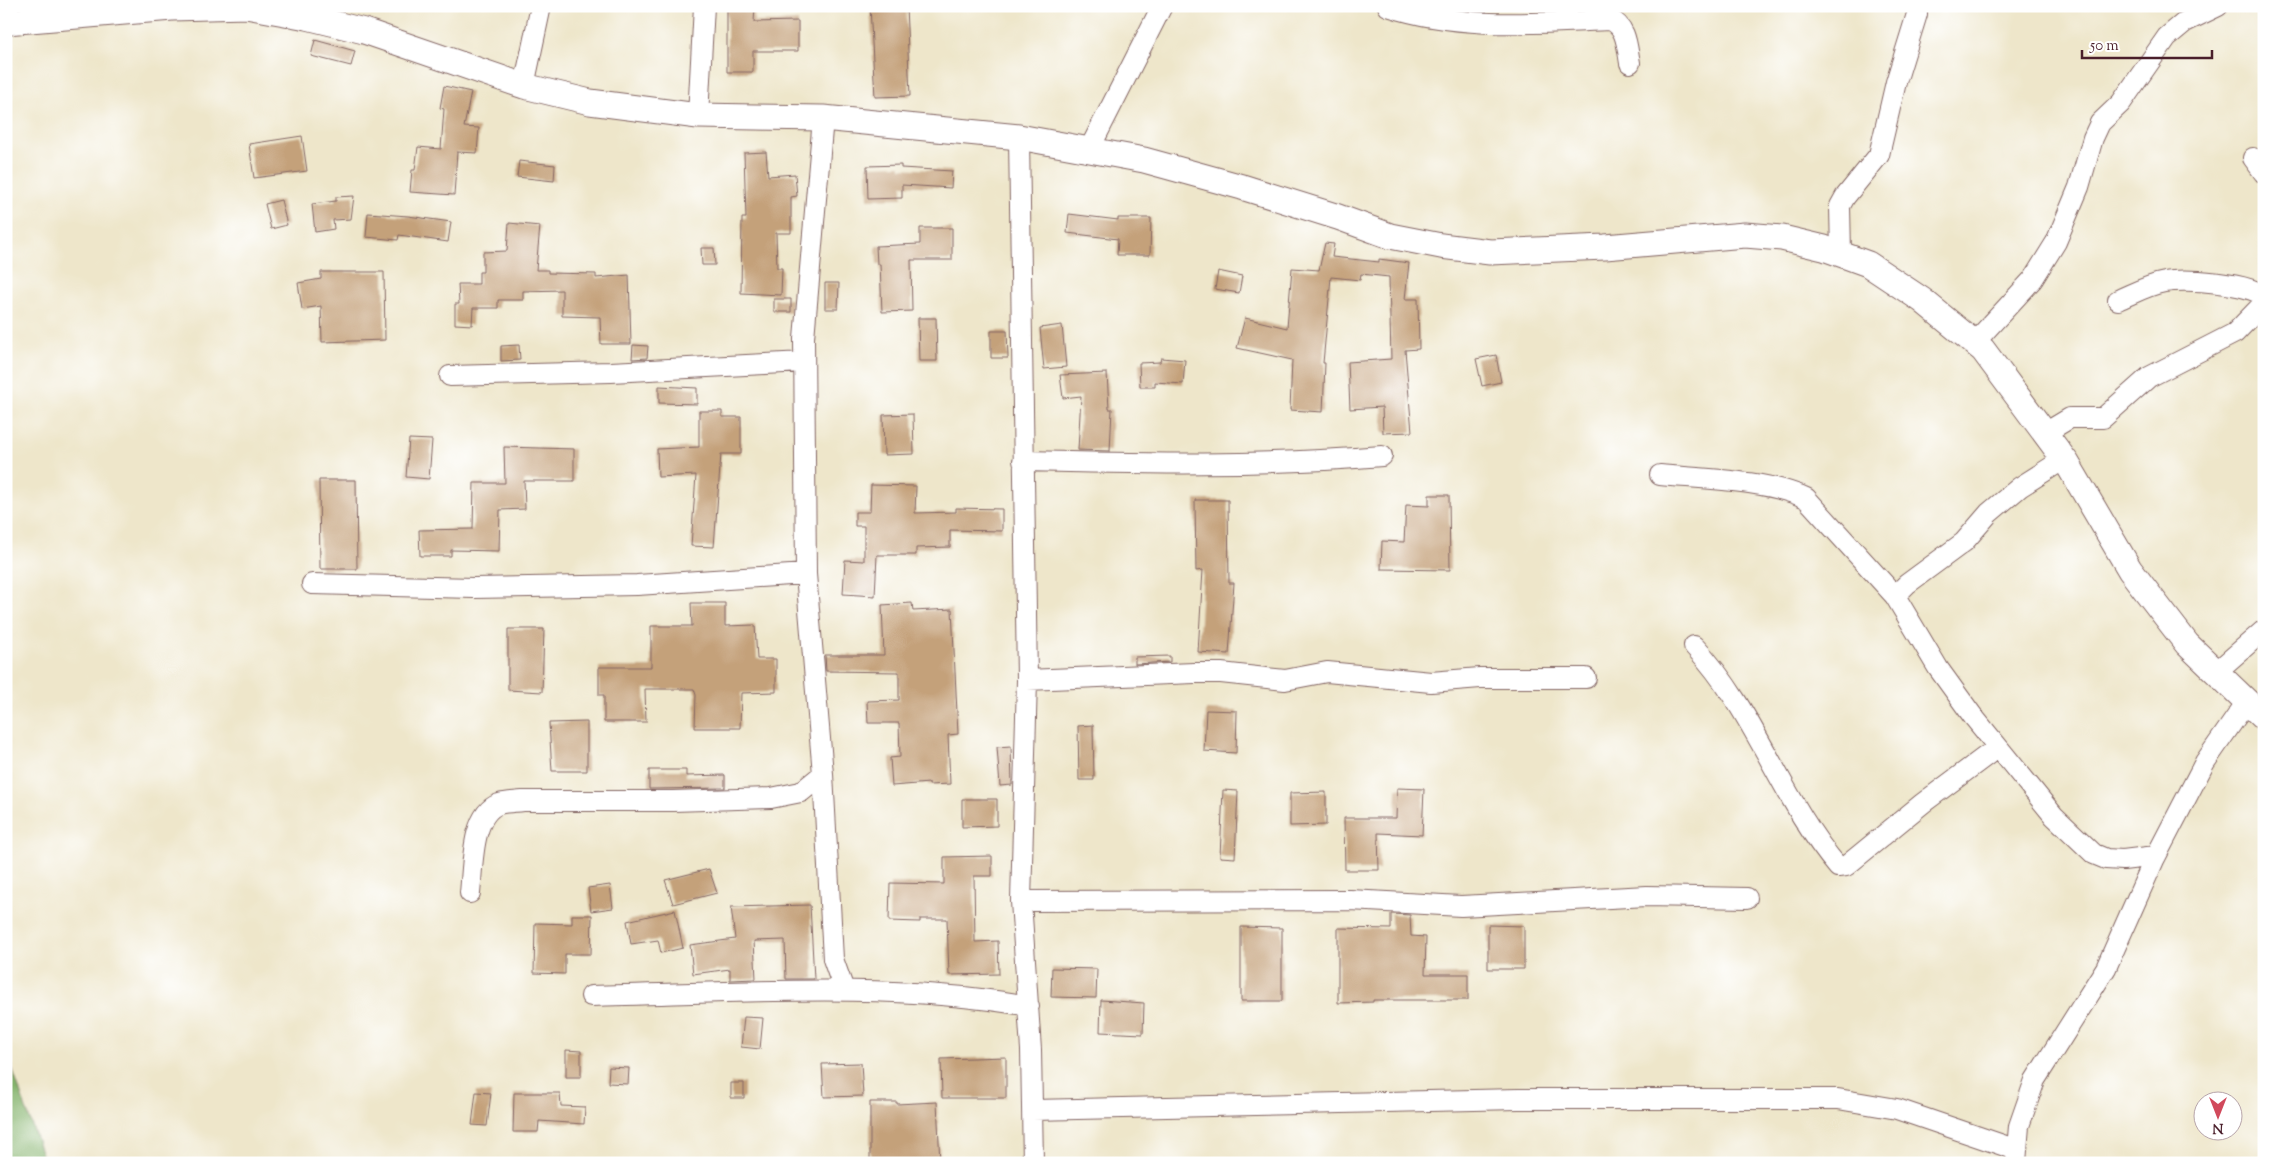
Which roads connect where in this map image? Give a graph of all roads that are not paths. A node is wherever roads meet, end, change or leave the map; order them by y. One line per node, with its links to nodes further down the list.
1 (541, 6): 10 (street)
2 (704, 6): 11 (street)
3 (1162, 6): 14 (street)
4 (1388, 6): 9 (street)
5 (1918, 6): 15 (street)
6 (2218, 6): 18 (street)
7 (266, 8): 8 (street); 10 (street)
8 (6, 22)
9 (1630, 63)
10 (524, 86): 11 (street)
11 (698, 116): 12 (street)
12 (823, 118): 13 (street); 19 (street)
13 (1019, 137): 14 (street); 24 (street)
14 (1089, 150): 15 (street)
15 (1840, 254): 18 (street)
16 (2263, 295): 17 (street); 21 (street)
17 (2118, 300)
18 (1975, 342): 21 (street)
19 (803, 362): 20 (street); 26 (street)
20 (450, 376)
21 (2045, 434): 23 (street)
22 (1382, 456): 24 (street)
23 (2064, 459): 28 (street); 31 (street)
24 (1023, 461): 33 (street)
25 (1660, 475): 28 (street)
26 (806, 574): 27 (street); 36 (street)
27 (312, 584)
28 (1895, 596): 35 (street)
29 (2264, 630): 31 (street)
30 (1694, 646): 35 (street)
31 (2215, 673): 34 (street)
32 (1586, 678): 33 (street)
33 (1026, 680): 42 (street)
34 (2255, 710): 39 (street)
35 (1998, 747): 39 (street)
36 (823, 774): 37 (street); 38 (street)
37 (801, 792): 38 (street); 40 (street)
38 (824, 802): 43 (street)
39 (2156, 856): 47 (street)
40 (470, 893)
41 (1747, 898): 42 (street)
42 (1021, 900): 45 (street)
43 (844, 990): 44 (street); 45 (street)
44 (591, 996)
45 (1028, 1006): 46 (street)
46 (1033, 1110): 47 (street); 48 (street)
47 (2016, 1156)
48 (1033, 1163)

